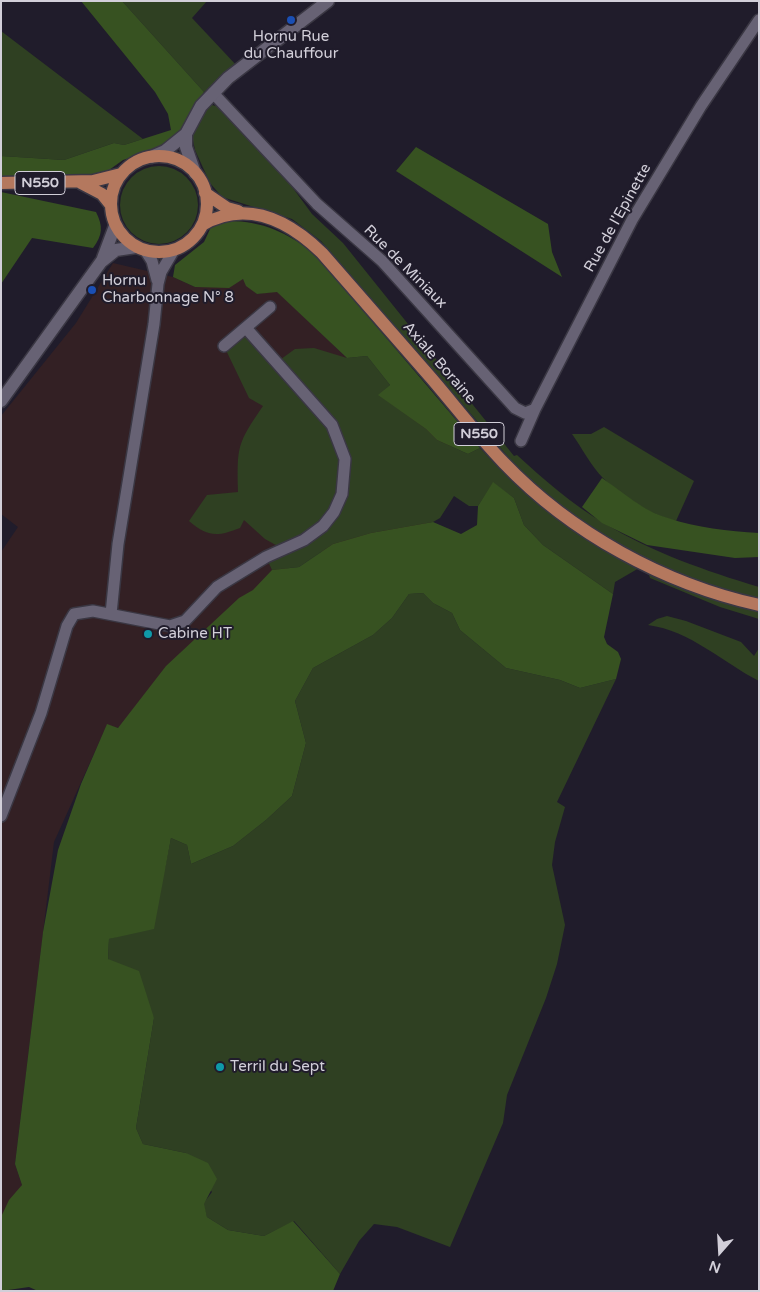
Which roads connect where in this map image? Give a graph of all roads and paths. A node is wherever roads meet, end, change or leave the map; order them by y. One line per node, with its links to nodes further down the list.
1 (328, 1): 3 (street)
2 (759, 20): 23 (street, Rue de l'Epinette)
3 (213, 93): 4 (street); 23 (street, Rue de Miniaux)
4 (186, 134): 5 (street); 6 (street)
5 (152, 157): 6 (main road); 7 (main road)
6 (195, 173): 10 (main road)
7 (121, 174): 8 (main road); 11 (main road)
8 (79, 182): 9 (main road, N550); 11 (main road, N550)
9 (1, 183)
10 (205, 193): 12 (main road); 13 (main road)
11 (110, 204): 14 (main road)
12 (240, 212): 13 (main road, Axiale Boraine / N550); 25 (main road, Axiale Boraine / N550)
13 (202, 225): 16 (main road, Axiale Boraine)
14 (116, 226): 15 (main road); 17 (street)
15 (140, 248): 16 (main road); 17 (street); 18 (street)
16 (174, 250): 18 (street)
17 (101, 262): 22 (street)
18 (158, 284): 26 (street)
19 (270, 307): 20 (street)
20 (246, 328): 21 (street); 26 (street)
21 (224, 346)
22 (1, 401)
23 (535, 409): 24 (street, Rue de l'Epinette)
24 (521, 441)
25 (759, 605)
26 (111, 614): 27 (street)
27 (1, 816)

